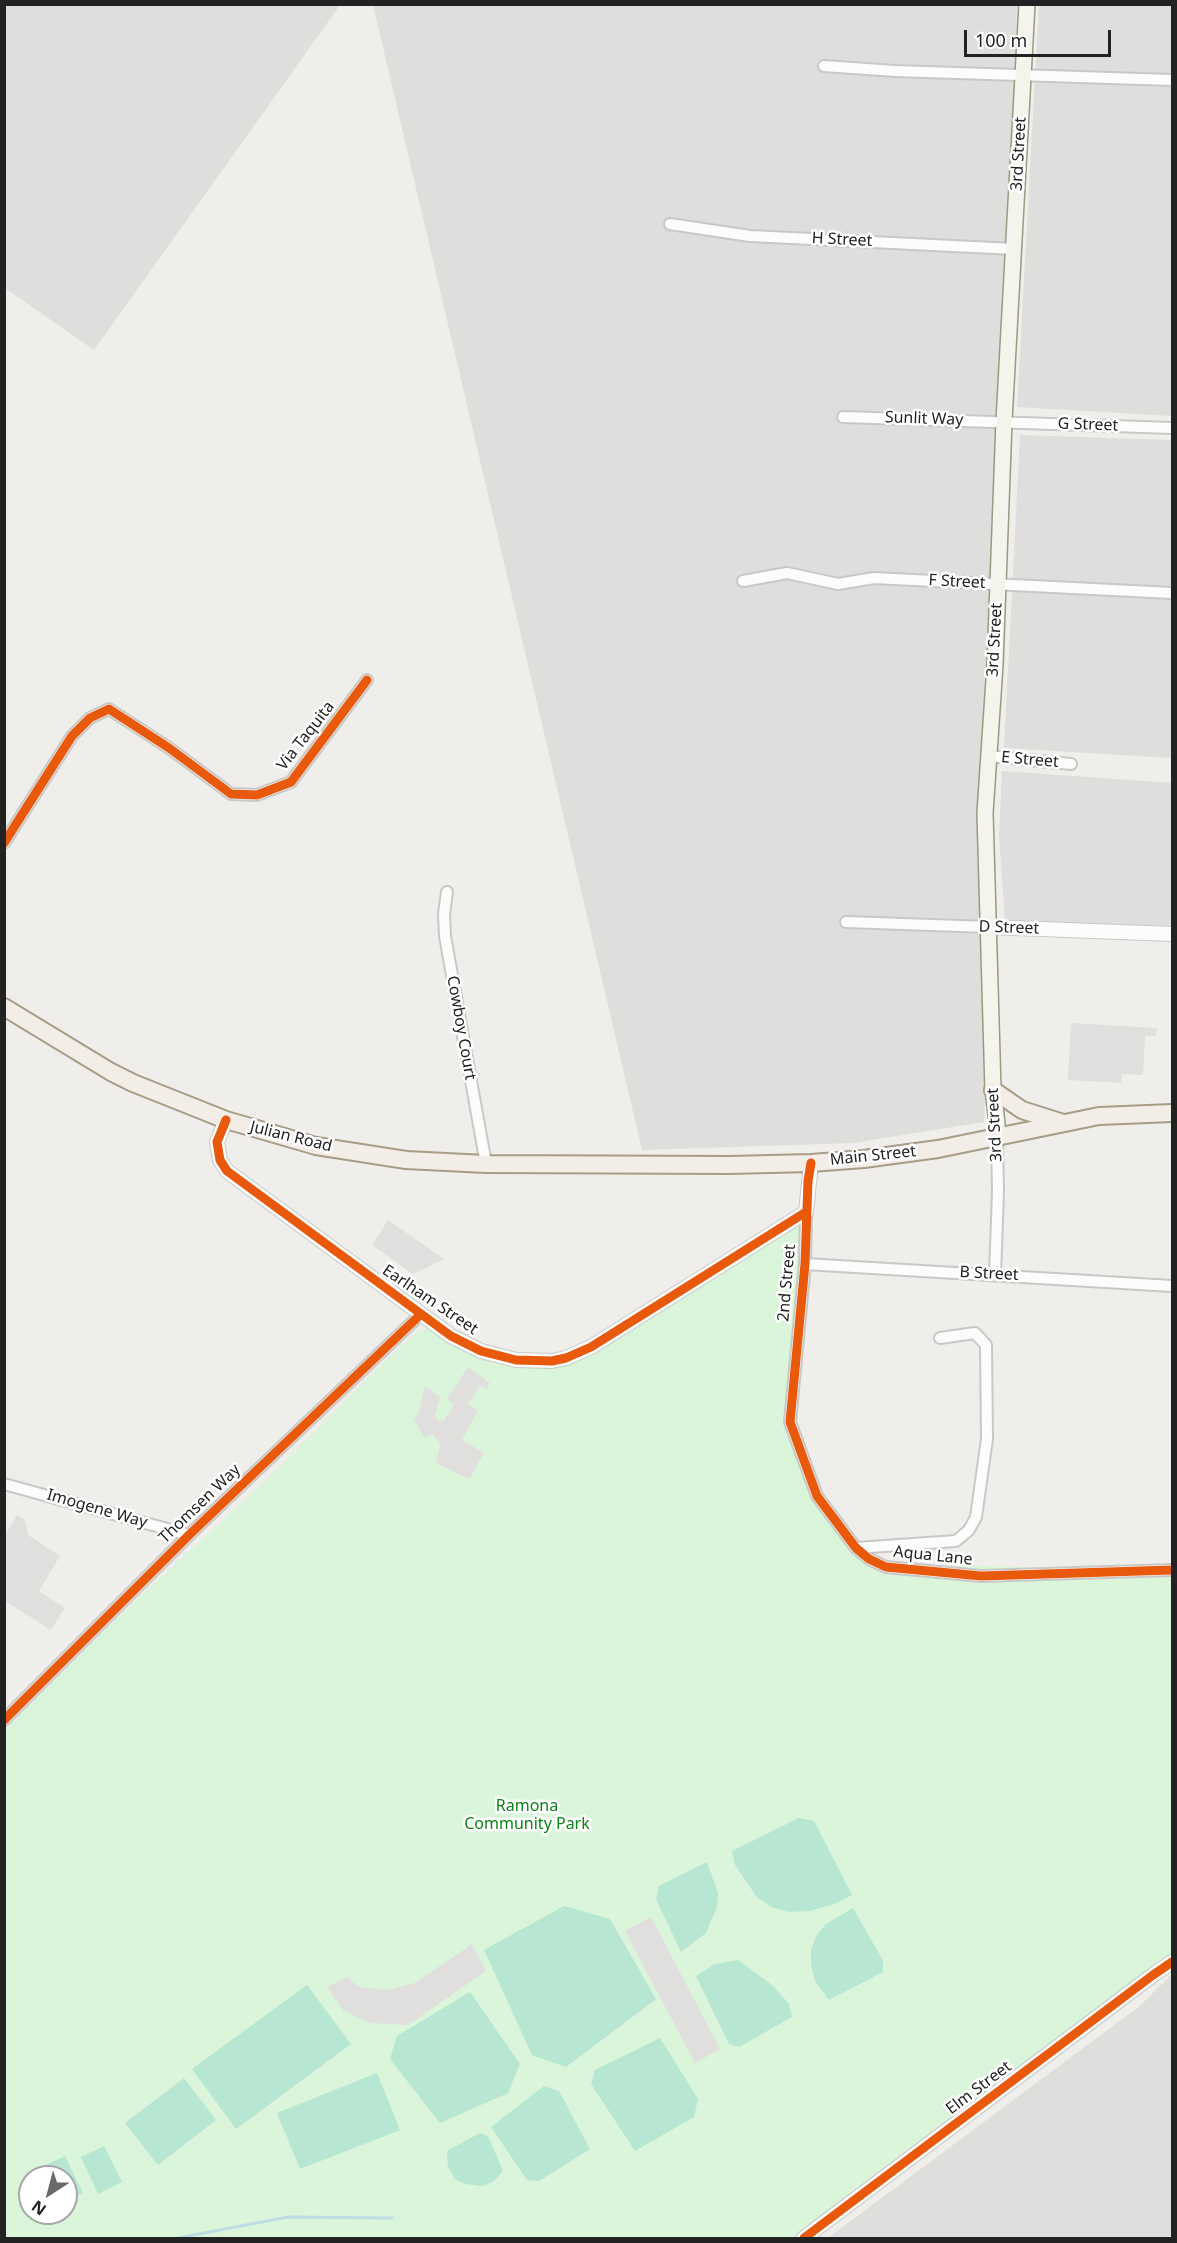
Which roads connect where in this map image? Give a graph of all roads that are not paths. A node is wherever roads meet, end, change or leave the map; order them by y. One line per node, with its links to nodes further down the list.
1 (1027, 4): 3 (main road, 3rd Street)
2 (824, 66): 3 (street)
3 (1023, 75): 4 (street); 6 (main road, 3rd Street)
4 (1173, 80)
5 (670, 224): 6 (street, H Street)
6 (1014, 249): 8 (main road, 3rd Street)
7 (843, 417): 8 (street, Sunlit Way)
8 (1004, 422): 9 (street, G Street); 11 (main road, 3rd Street)
9 (1173, 428)
10 (743, 580): 11 (street, F Street)
11 (998, 584): 12 (street, F Street); 14 (main road, 3rd Street)
12 (1173, 593)
13 (367, 680): 16 (street, Via Taquita)
14 (988, 756): 15 (street, E Street); 19 (main road, 3rd Street)
15 (1071, 764)
16 (4, 843)
17 (447, 892): 28 (street, Cowboy Court)
18 (846, 922): 19 (street, D Street)
19 (989, 927): 20 (street, D Street); 22 (main road, 3rd Street)
20 (1173, 934)
21 (4, 1007): 24 (main road, Julian Road)
22 (993, 1090): 25 (main road); 26 (main road, 3rd Street)
23 (1173, 1113): 25 (main road, Main Street)
24 (226, 1120): 28 (main road, Julian Road); 34 (street, Earlham Street)
25 (1064, 1123): 26 (main road, Main Street)
26 (997, 1137): 27 (main road, Main Street); 32 (street, 3rd Street)
27 (811, 1162): 29 (main road, Main Street); 30 (street, 2nd Street)
28 (486, 1164): 29 (main road, Julian Road)
29 (569, 1165)
30 (806, 1212): 31 (street, 2nd Street); 34 (street, Earlham Street)
31 (805, 1264): 32 (street, B Street); 36 (street, 2nd Street)
32 (995, 1275): 33 (street, B Street)
33 (1173, 1286)
34 (420, 1314): 38 (street, Thomsen Way)
35 (940, 1338): 39 (street)
36 (790, 1405): 39 (street, Aqua Lane)
37 (4, 1484): 38 (street, Imogene Way)
38 (189, 1535): 41 (street, Thomsen Way)
39 (856, 1548): 40 (street, Aqua Lane)
40 (1173, 1570)
41 (4, 1720)
42 (1173, 1962): 43 (street, Elm Street)
43 (804, 2238)

